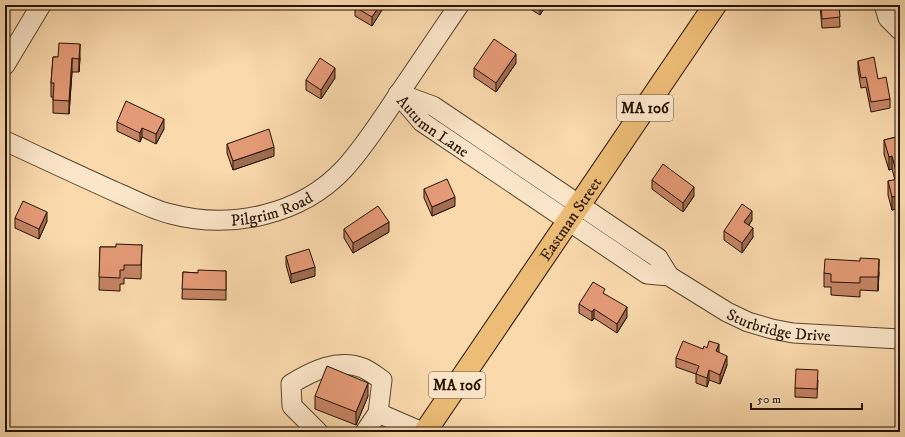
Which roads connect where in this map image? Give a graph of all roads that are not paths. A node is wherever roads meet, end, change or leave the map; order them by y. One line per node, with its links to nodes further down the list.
1 (41, 5): 6 (street)
2 (459, 5): 7 (street, Pilgrim Road)
3 (715, 5): 9 (main road, Eastman Street / MA 106)
4 (884, 5): 5 (street)
5 (900, 30)
6 (5, 66)
7 (398, 94): 8 (street, Pilgrim Road); 9 (street, Autumn Lane)
8 (5, 141)
9 (574, 213): 10 (street, Sturbridge Drive); 14 (main road, Eastman Street / MA 106)
10 (900, 339)
11 (378, 413): 12 (street); 13 (street); 14 (street)
12 (318, 432)
13 (365, 432)
14 (424, 432)

